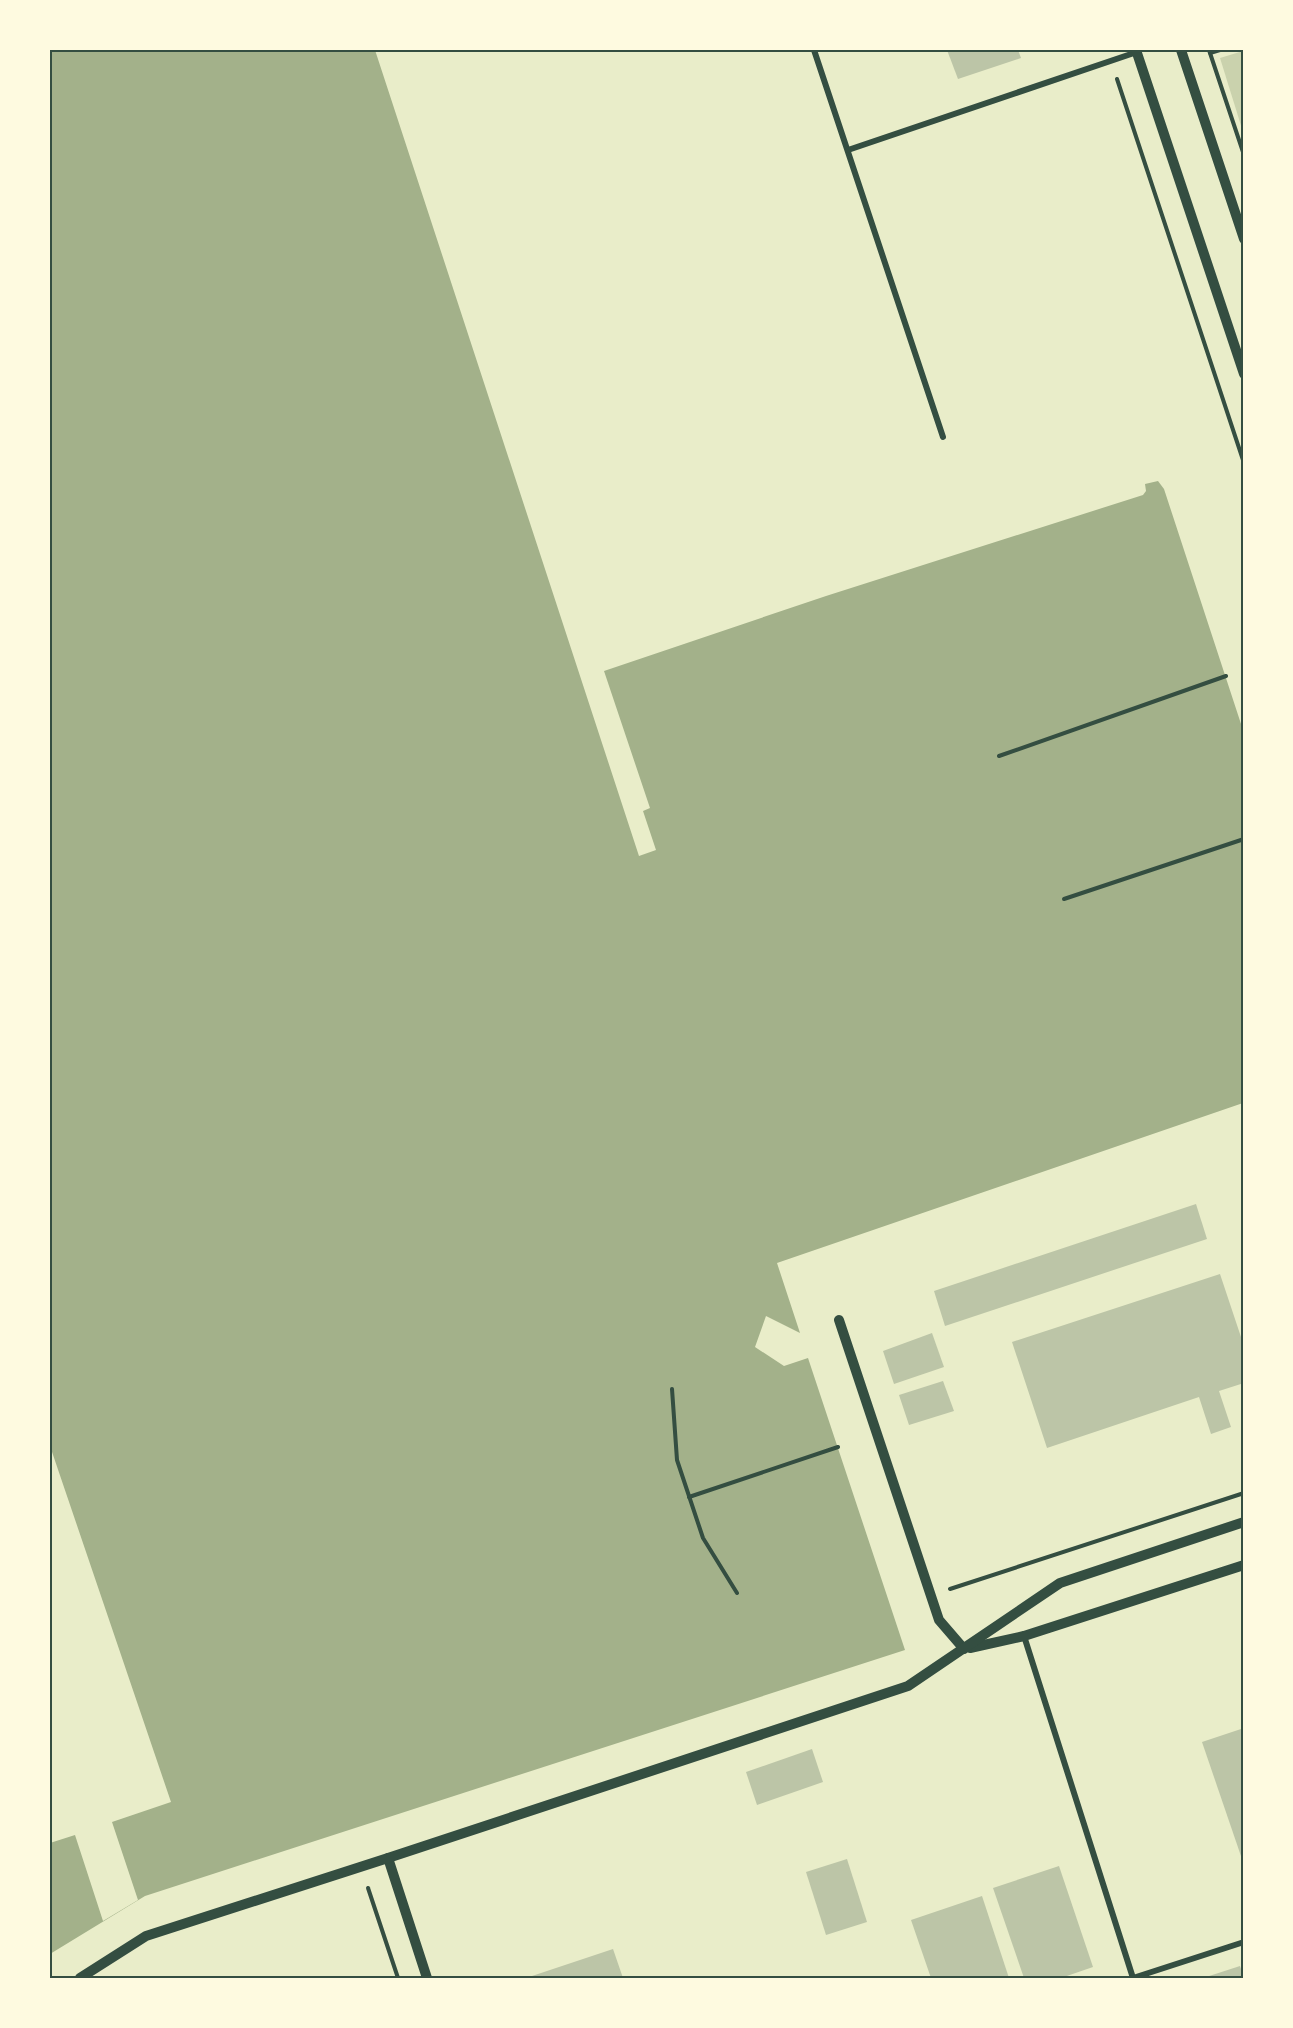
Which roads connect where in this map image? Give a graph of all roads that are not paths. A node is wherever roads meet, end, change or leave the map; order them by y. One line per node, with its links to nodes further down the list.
1 (814, 50): 4 (street)
2 (1139, 50): 4 (street); 6 (street)
3 (1181, 50): 5 (street)
4 (848, 150): 7 (street)
5 (1244, 239)
6 (1244, 374)
7 (943, 437)
8 (839, 1320): 12 (street)
9 (1244, 1522): 12 (street)
10 (1244, 1565): 11 (street)
11 (1024, 1636): 12 (street); 17 (street)
12 (964, 1649): 13 (street)
13 (388, 1858): 15 (street); 16 (street)
14 (1244, 1942): 17 (street)
15 (80, 1978)
16 (427, 1978)
17 (1133, 1978)

